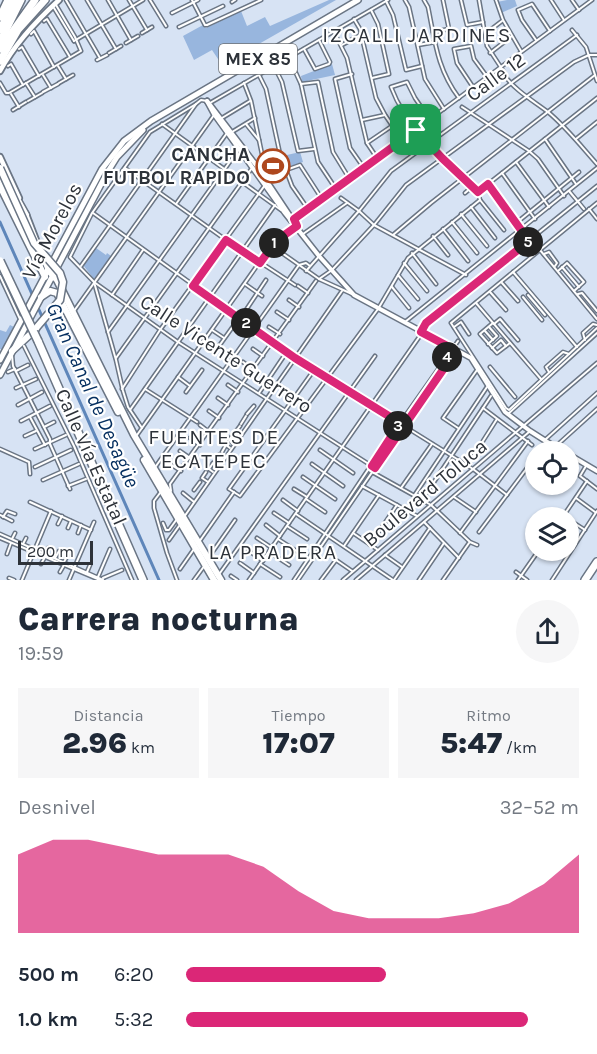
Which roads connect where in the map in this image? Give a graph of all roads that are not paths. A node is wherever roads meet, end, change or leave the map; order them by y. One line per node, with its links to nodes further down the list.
1 (8, 0): 34 (highway)
2 (15, 0): 45 (highway)
3 (21, 0): 63 (highway)
4 (35, 0): 69 (highway)
5 (40, 0): 75 (highway)
6 (45, 0): 80 (highway)
7 (66, 0): 53 (street)
8 (87, 0): 41 (street)
9 (108, 0): 33 (street)
10 (129, 0): 28 (street)
11 (143, 0): 28 (street)
12 (150, 0): 42 (street)
13 (198, 0): 26 (street)
14 (261, 0): 35 (street)
15 (358, 0): 120 (main road, MEX 85)
16 (387, 0): 30 (street); 84 (street)
17 (405, 0): 67 (street)
18 (424, 0): 50 (street)
19 (443, 0): 50 (street)
20 (461, 0): 40 (street)
21 (479, 0): 40 (street)
22 (496, 0): 37 (street)
23 (551, 0): 38 (street)
24 (572, 0): 31 (street)
25 (592, 0): 31 (street)
26 (193, 1): 32 (street); 35 (street)
27 (56, 3): 61 (street); 86 (main road)
28 (133, 6): 33 (street); 46 (street)
29 (223, 6): 35 (street)
30 (371, 10): 36 (street); 93 (street)
31 (579, 10): 38 (street)
32 (172, 13)
33 (117, 15): 41 (street); 59 (street)
34 (0, 17)
35 (201, 17): 44 (street)
36 (354, 19): 49 (street); 54 (street)
37 (503, 20): 55 (street); 58 (street)
38 (564, 20): 48 (street)
39 (44, 21): 78 (street)
40 (483, 22): 55 (street)
41 (101, 25): 53 (street); 71 (street)
42 (166, 26)
43 (152, 27): 46 (street)
44 (179, 27)
45 (0, 30)
46 (147, 30): 51 (street)
47 (572, 30): 56 (street)
48 (550, 31): 62 (street); 62 (street)
49 (333, 32): 60 (street); 66 (street)
50 (433, 32): 64 (street)
51 (142, 33)
52 (31, 34): 82 (street)
53 (86, 34): 61 (street); 71 (street)
54 (361, 34): 66 (street); 93 (street)
55 (485, 34): 74 (street)
56 (577, 35): 76 (street); 99 (street, Calle 12)
57 (138, 36): 59 (street)
58 (512, 36): 73 (street); 74 (street)
59 (131, 40): 65 (street)
60 (319, 40): 72 (street); 72 (street)
61 (76, 41): 78 (street)
62 (536, 41): 73 (street)
63 (0, 42)
64 (435, 42): 67 (street); 107 (street)
65 (126, 43)
66 (342, 45): 88 (street)
67 (418, 45): 84 (street)
68 (121, 46): 71 (street)
69 (0, 49)
70 (19, 49): 92 (street)
71 (116, 49)
72 (304, 49): 79 (street)
73 (522, 52): 85 (street)
74 (490, 53): 85 (street)
75 (0, 55)
76 (590, 55): 77 (street); 91 (street); 106 (street)
77 (597, 55)
78 (70, 57): 82 (street)
79 (289, 58): 83 (street); 101 (street)
80 (0, 61)
81 (8, 66): 100 (street)
82 (56, 66): 87 (street); 95 (street)
83 (274, 66): 90 (street); 143 (street)
84 (422, 66): 114 (street)
85 (501, 68): 94 (street); 99 (street)
86 (0, 71)
87 (42, 74): 92 (street); 102 (street)
88 (352, 74): 123 (street); 156 (street)
89 (73, 75): 95 (street)
90 (259, 75): 98 (street); 149 (street)
91 (595, 75): 96 (street); 116 (street)
92 (39, 76): 100 (street)
93 (371, 78): 119 (street)
94 (488, 78): 103 (street); 103 (street)
95 (66, 79): 102 (street)
96 (597, 81)
97 (0, 83): 104 (street)
98 (244, 83): 109 (street); 110 (street)
99 (510, 83): 106 (street); 117 (street, Calle 12)
100 (24, 84): 104 (street); 105 (street)
101 (301, 84): 143 (street); 163 (street)
102 (51, 88): 105 (street)
103 (474, 88): 107 (street)
104 (9, 93): 112 (street)
105 (35, 97): 112 (street)
106 (526, 97): 116 (street); 128 (street)
107 (459, 98): 114 (street)
108 (597, 98): 130 (street)
109 (251, 101): 121 (street); 122 (street)
110 (208, 103): 111 (street); 118 (street); 121 (street)
111 (196, 104): 126 (street); 133 (street)
112 (19, 107): 115 (street)
113 (462, 107): 117 (street)
114 (444, 109): 124 (street)
115 (13, 110)
116 (548, 112): 130 (street); 138 (street)
117 (470, 113): 128 (street); 140 (street, Calle 12)
118 (214, 114): 132 (street); 141 (street)
119 (385, 115): 123 (street); 129 (street)
120 (158, 118): 230 (main road, Vía Morelos / MEX 85); 248 (main road, Vía Morelos / MEX 85)
121 (222, 118): 132 (street)
122 (255, 118): 127 (street); 137 (street)
123 (362, 120): 139 (street)
124 (430, 120): 131 (street); 131 (street)
125 (597, 122): 135 (street)
126 (162, 124): 133 (street); 155 (street)
127 (246, 124): 132 (street); 137 (street)
128 (488, 125): 138 (street); 148 (street)
129 (392, 126): 136 (street); 139 (street)
130 (562, 126): 134 (street); 135 (street)
131 (416, 130): 136 (street); 140 (street)
132 (230, 132): 142 (street); 146 (street); 152 (street)
133 (175, 134): 141 (street); 164 (street)
134 (545, 139): 144 (street); 162 (street)
135 (575, 139): 153 (street)
136 (402, 140): 147 (street)
137 (260, 141): 149 (street)
138 (512, 141): 144 (street); 161 (street)
139 (367, 143): 147 (street)
140 (428, 143): 148 (street); 194 (street, Calle 12)
141 (192, 146): 146 (street); 175 (street)
142 (240, 149): 152 (street); 157 (street)
143 (314, 149): 172 (street)
144 (529, 151): 151 (street); 173 (street)
145 (0, 157): 199 (main road)
146 (209, 158): 157 (street); 187 (street)
147 (377, 158): 156 (street)
148 (442, 158): 161 (street); 207 (street)
149 (263, 159): 152 (street)
150 (0, 162): 199 (highway, bridge)
151 (516, 162): 159 (street); 183 (street)
152 (254, 166): 165 (street); 166 (street); 204 (street)
153 (597, 166): 168 (street)
154 (0, 168): 327 (highway, MEX 85, bridge)
155 (125, 168): 164 (street); 196 (street)
156 (364, 168): 163 (street)
157 (225, 170): 165 (street); 200 (street)
158 (579, 172): 162 (street)
159 (502, 173): 167 (street); 195 (street)
160 (0, 176): 169 (main road)
161 (463, 178): 171 (street); 214 (street)
162 (572, 178): 168 (street); 173 (street)
163 (350, 179): 172 (street)
164 (142, 180): 175 (street); 208 (street)
165 (242, 182): 178 (street); 209 (street)
166 (265, 184): 178 (street); 197 (street)
167 (488, 184): 176 (street); 206 (street)
168 (576, 185): 174 (street)
169 (2, 186): 203 (highway)
170 (597, 186): 184 (street)
171 (473, 187): 176 (street); 177 (street)
172 (336, 189): 181 (street)
173 (559, 189): 179 (street); 183 (street)
174 (569, 191): 179 (street); 184 (street)
175 (159, 192): 187 (street); 217 (street)
176 (478, 192): 182 (street)
177 (465, 193)
178 (258, 194): 188 (street); 219 (street)
179 (564, 196): 190 (street)
180 (341, 198): 185 (street)
181 (322, 199): 191 (street); 191 (street)
182 (480, 200): 189 (street); 211 (street)
183 (544, 200): 190 (street); 195 (street)
184 (578, 202): 192 (street); 220 (street)
185 (348, 203): 194 (street); 213 (street)
186 (597, 203): 193 (street)
187 (176, 204): 200 (street)
188 (275, 205): 197 (street); 227 (street)
189 (471, 207): 198 (street); 218 (street)
190 (549, 207): 201 (street)
191 (308, 209): 204 (street)
192 (584, 209)
193 (589, 209): 202 (street); 226 (street)
194 (359, 211): 207 (street); 234 (street, Calle 12)
195 (530, 212): 201 (street); 206 (street)
196 (93, 213): 208 (street); 241 (street, Calle Vicente Guerrero)
197 (285, 213): 204 (street)
198 (461, 214): 205 (street); 222 (street)
199 (27, 216): 203 (main road); 229 (main road)
200 (192, 216): 209 (street); 237 (street)
201 (535, 219): 212 (street)
202 (597, 219)
203 (18, 221): 262 (highway)
204 (294, 222): 213 (street); 216 (street)
205 (452, 222): 210 (street); 232 (street)
206 (515, 224): 212 (street)
207 (374, 225): 214 (street); 245 (street)
208 (110, 226): 217 (street); 241 (street)
209 (209, 228): 219 (street); 250 (street)
210 (443, 229): 215 (street); 236 (street)
211 (504, 230)
212 (520, 231): 220 (street); 252 (street)
213 (303, 234): 234 (street)
214 (393, 235): 223 (street)
215 (433, 236): 223 (street); 233 (street)
216 (281, 237): 221 (street); 228 (street)
217 (127, 238): 224 (street); 257 (street)
218 (495, 238)
219 (226, 240): 227 (street); 261 (street)
220 (529, 241): 225 (street); 308 (street)
221 (271, 246): 228 (street); 238 (street)
222 (487, 246)
223 (418, 248): 231 (street); 252 (street)
224 (143, 249): 237 (street); 272 (street)
225 (535, 249)
226 (540, 250): 247 (street); 249 (street)
227 (243, 252): 238 (street); 276 (street)
228 (280, 252): 240 (street)
229 (41, 253): 230 (main road); 248 (main road)
230 (58, 253): 248 (main road, Vía Morelos / MEX 85)
231 (412, 253): 239 (street); 260 (street)
232 (477, 253)
233 (448, 255)
234 (319, 256): 242 (street, Calle 12); 245 (street)
235 (0, 261): 316 (highway, bridge)
236 (468, 261)
237 (160, 262): 250 (street); 281 (street)
238 (260, 263): 255 (street); 259 (street)
239 (404, 263): 251 (street); 266 (street)
240 (298, 265): 242 (street); 246 (street); 255 (street)
241 (81, 266): 257 (street, Calle Vicente Guerrero)
242 (310, 266): 246 (street, Calle 12)
243 (562, 267): 247 (street); 264 (street); 264 (street)
244 (0, 268): 316 (highway, bridge)
245 (332, 270): 256 (street); 273 (street)
246 (306, 271): 256 (street)
247 (558, 271): 268 (street)
248 (51, 272): 262 (main road, Vía Morelos / MEX 85); 289 (highway)
249 (513, 272): 258 (street); 271 (street)
250 (176, 274): 261 (street); 291 (street)
251 (398, 275): 263 (street); 277 (street)
252 (466, 275): 296 (street)
253 (1, 278): 295 (street)
254 (266, 280): 269 (street)
255 (288, 280): 270 (street); 303 (street)
256 (318, 280): 265 (street); 270 (street)
257 (94, 282): 272 (street, Calle Vicente Guerrero); 289 (street); 307 (street)
258 (501, 282): 267 (street); 279 (street)
259 (245, 284): 269 (street); 284 (street)
260 (436, 284)
261 (193, 286): 276 (street); 305 (street)
262 (44, 287): 295 (main road, Vía Morelos / MEX 85); 327 (main road, Vía Morelos / MEX 85); 398 (highway)
263 (392, 287): 283 (street); 285 (street)
264 (579, 287): 268 (street)
265 (342, 291): 273 (street); 335 (street)
266 (427, 291)
267 (490, 291): 280 (street); 286 (street)
268 (574, 291): 274 (street)
269 (258, 293): 275 (street); 292 (street)
270 (308, 294): 282 (street)
271 (529, 294): 290 (street); 290 (street)
272 (112, 295): 281 (street, Calle Vicente Guerrero)
273 (354, 295): 285 (street)
274 (578, 295): 287 (street); 293 (street)
275 (262, 296)
276 (210, 298): 284 (street); 317 (street)
277 (418, 299)
278 (289, 300): 282 (street)
279 (518, 301)
280 (476, 303): 297 (street); 301 (street)
281 (127, 305): 291 (street, Calle Vicente Guerrero); 307 (street)
282 (299, 307): 294 (street)
283 (410, 308)
284 (226, 309): 292 (street); 304 (street)
285 (378, 309): 296 (street); 352 (street)
286 (506, 310)
287 (597, 311)
288 (277, 312): 294 (street)
289 (72, 313): 398 (highway)
290 (547, 314): 323 (street)
291 (144, 318): 305 (street, Calle Vicente Guerrero); 334 (street)
292 (240, 319): 303 (street)
293 (597, 319)
294 (289, 320): 310 (street)
295 (22, 322): 336 (main road, Vía Morelos / MEX 85)
296 (404, 323): 308 (street)
297 (494, 323): 302 (street); 319 (street); 319 (street)
298 (234, 325): 312 (street)
299 (597, 326): 314 (street); 314 (street)
300 (269, 327): 310 (street)
301 (454, 327): 311 (street); 361 (street)
302 (489, 327): 306 (street); 313 (street)
303 (254, 328): 318 (street); 347 (street)
304 (211, 329): 312 (street); 330 (street)
305 (160, 330): 317 (street, Calle Vicente Guerrero); 363 (street)
306 (485, 330): 313 (street); 320 (street)
307 (108, 332): 334 (street)
308 (422, 332): 326 (street); 379 (street)
309 (597, 333): 387 (street)
310 (280, 334): 318 (street)
311 (469, 334)
312 (225, 338): 328 (street)
313 (493, 340): 320 (street)
314 (585, 340): 323 (street)
315 (458, 341): 326 (street)
316 (37, 342): 592 (highway)
317 (178, 342): 330 (street, Calle Vicente Guerrero); 364 (street)
318 (273, 342): 329 (street); 333 (street)
319 (511, 343): 322 (street); 354 (street)
320 (488, 344): 324 (street)
321 (24, 346): 591 (street, Calle Vía Estatal)
322 (506, 346): 324 (street); 324 (street)
323 (577, 347): 331 (street)
324 (492, 348)
325 (253, 349): 333 (street)
326 (454, 350): 342 (street); 400 (street)
327 (12, 352): 340 (main road, Vía Morelos / MEX 85); 343 (street)
328 (214, 352)
329 (287, 352): 335 (street); 369 (street)
330 (194, 354): 347 (street, Calle Vicente Guerrero); 351 (street)
331 (569, 354): 349 (street); 349 (street)
332 (375, 356): 368 (street)
333 (263, 357): 345 (street)
334 (116, 358): 363 (street)
335 (295, 358): 346 (street); 372 (street)
336 (0, 360)
337 (243, 362): 345 (street)
338 (597, 363): 402 (street, Boulevard Toluca)
339 (28, 365): 343 (street)
340 (5, 366): 343 (street); 350 (main road, Vía Morelos / MEX 85)
341 (490, 367): 355 (street)
342 (478, 368): 387 (street); 405 (street)
343 (15, 369): 348 (street); 357 (street)
344 (202, 370): 359 (street)
345 (253, 370): 356 (street)
346 (314, 370): 352 (street); 385 (street)
347 (224, 371): 356 (street, Calle Vicente Guerrero); 392 (street)
348 (8, 372)
349 (549, 372): 354 (street)
350 (0, 375)
351 (178, 377): 359 (street); 376 (street)
352 (327, 378): 368 (street); 394 (street)
353 (36, 379): 357 (street)
354 (541, 379): 387 (street)
355 (501, 380): 361 (street); 373 (street)
356 (244, 383): 367 (street); 369 (street, Calle Vicente Guerrero)
357 (23, 385): 362 (street); 375 (street)
358 (228, 385): 367 (street)
359 (190, 386): 366 (street)
360 (487, 387): 405 (street)
361 (494, 387): 387 (street)
362 (16, 388)
363 (122, 389): 384 (street)
364 (145, 389): 376 (street); 384 (street)
365 (42, 392): 375 (street)
366 (186, 392)
367 (238, 392): 378 (street)
368 (349, 392): 379 (street); 409 (street)
369 (259, 393): 372 (street, Calle Vicente Guerrero)
370 (597, 393): 419 (street)
371 (491, 396): 382 (street)
372 (266, 397): 385 (street, Calle Vicente Guerrero); 390 (street)
373 (514, 397)
374 (218, 398): 378 (street)
375 (30, 399): 377 (street); 388 (street)
376 (162, 399): 392 (street); 404 (street)
377 (18, 405)
378 (228, 405): 393 (street)
379 (371, 405): 400 (street); 427 (street)
380 (50, 406): 388 (street)
381 (254, 406): 389 (street)
382 (483, 408): 395 (street); 435 (street)
383 (597, 409): 420 (street)
384 (130, 410): 404 (street)
385 (285, 410): 394 (street, Calle Vicente Guerrero); 478 (street)
386 (209, 411): 393 (street)
387 (508, 412): 402 (street)
388 (37, 413): 391 (street); 403 (street)
389 (248, 414): 390 (street); 399 (street)
390 (254, 415): 401 (street)
391 (30, 417): 396 (street); 406 (street)
392 (190, 418): 408 (street); 449 (street)
393 (219, 418): 408 (street)
394 (298, 418): 409 (street, Calle Vicente Guerrero); 478 (street)
395 (497, 419): 410 (street); 447 (street)
396 (21, 421)
397 (54, 422): 403 (street)
398 (126, 423): 415 (highway)
399 (241, 424): 401 (street); 411 (street)
400 (401, 424): 423 (street); 448 (street)
401 (247, 425): 412 (street)
402 (524, 426): 407 (street); 410 (street, Boulevard Toluca)
403 (44, 427): 421 (street)
404 (142, 428): 415 (street)
405 (458, 428): 433 (street)
406 (37, 431): 414 (street); 424 (street)
407 (530, 431): 417 (street, Boulevard Toluca); 419 (street)
408 (209, 432): 425 (street)
409 (320, 432): 427 (street, Calle Vicente Guerrero); 585 (street)
410 (516, 433): 417 (street); 450 (street, Boulevard Toluca)
411 (234, 434): 412 (street); 422 (street)
412 (241, 434): 422 (street)
413 (66, 435): 421 (street)
414 (25, 436)
415 (134, 437): 449 (highway); 467 (highway)
416 (190, 438): 425 (street)
417 (523, 438): 418 (street); 461 (street, Boulevard Toluca)
418 (528, 441)
419 (545, 441)
420 (562, 441)
421 (50, 442): 424 (street); 436 (street)
422 (234, 444): 430 (street)
423 (432, 444): 433 (street); 474 (street)
424 (45, 445): 429 (street)
425 (200, 445): 437 (street)
426 (525, 445): 472 (street)
427 (342, 446): 438 (street); 448 (street, Calle Vicente Guerrero)
428 (0, 449): 460 (street)
429 (36, 449)
430 (231, 449): 441 (street); 441 (street)
431 (71, 450): 436 (street)
432 (320, 450): 438 (street)
433 (443, 451): 435 (street); 483 (street)
434 (180, 452): 437 (street)
435 (452, 456): 447 (street); 489 (street)
436 (56, 457): 446 (street); 452 (street)
437 (190, 458): 453 (street)
438 (333, 459): 458 (street); 459 (street)
439 (579, 460): 445 (street)
440 (213, 463): 457 (street)
441 (221, 463): 457 (street)
442 (79, 464): 452 (street)
443 (170, 464): 453 (street)
444 (312, 464): 458 (street)
445 (587, 465): 451 (street); 466 (street)
446 (35, 466)
447 (466, 466): 450 (street)
448 (373, 467): 454 (street)
449 (154, 468): 467 (highway)
450 (473, 469): 461 (street); 493 (street, Boulevard Toluca)
451 (597, 470)
452 (62, 471): 463 (street); 464 (street)
453 (181, 471): 468 (street)
454 (370, 471): 470 (street); 474 (street)
455 (525, 471): 482 (street)
456 (206, 472): 465 (street)
457 (214, 472): 465 (street)
458 (324, 473): 469 (street); 471 (street)
459 (353, 473)
460 (30, 474)
461 (480, 474): 472 (street); 484 (street, Boulevard Toluca)
462 (303, 477): 469 (street)
463 (86, 479)
464 (43, 480)
465 (208, 482): 473 (street)
466 (587, 482): 476 (street); 486 (street)
467 (160, 483): 468 (street); 479 (highway)
468 (170, 484): 479 (street)
469 (315, 485): 485 (street); 487 (street)
470 (361, 485): 481 (street); 527 (street)
471 (343, 486)
472 (495, 486): 482 (street); 499 (street)
473 (203, 488): 477 (street); 491 (street)
474 (401, 488): 483 (street)
475 (294, 489): 485 (street)
476 (597, 489)
477 (194, 490)
478 (234, 492): 537 (street)
479 (165, 494): 506 (highway); 593 (street)
480 (183, 494): 491 (street)
481 (379, 495): 492 (street); 525 (street)
482 (507, 495): 522 (street)
483 (414, 496): 489 (street)
484 (454, 497): 495 (street, Boulevard Toluca); 499 (street)
485 (306, 498): 497 (street); 498 (street)
486 (576, 498): 494 (street); 500 (street)
487 (335, 499)
488 (283, 500): 497 (street)
489 (422, 500): 493 (street)
490 (30, 502): 496 (street)
491 (194, 502): 506 (street)
492 (397, 505): 505 (street); 538 (street)
493 (431, 505): 495 (street); 505 (street, Boulevard Toluca)
494 (571, 507)
495 (437, 510): 511 (street, Boulevard Toluca); 526 (street)
496 (51, 511): 504 (street); 545 (street)
497 (297, 512): 514 (street); 527 (street)
498 (325, 512)
499 (476, 512): 526 (street)
500 (597, 512): 521 (street)
501 (274, 513): 514 (street)
502 (15, 514): 503 (street)
503 (2, 516): 508 (street)
504 (62, 516): 509 (street); 513 (street)
505 (417, 517): 547 (street, Boulevard Toluca)
506 (181, 519): 512 (street); 533 (street); 537 (highway)
507 (236, 520): 558 (street)
508 (12, 521)
509 (71, 521): 515 (street); 518 (street)
510 (94, 522): 520 (street)
511 (424, 522): 519 (street); 555 (street, Boulevard Toluca)
512 (163, 523)
513 (58, 524)
514 (288, 524): 529 (street); 532 (street)
515 (81, 525): 520 (street); 524 (street)
516 (266, 525): 529 (street)
517 (579, 526): 521 (street)
518 (68, 528)
519 (430, 528): 536 (street); 570 (street)
520 (91, 530): 571 (street)
521 (585, 530): 606 (street)
522 (479, 532)
523 (15, 533): 534 (street)
524 (78, 533)
525 (353, 533): 538 (street); 541 (street)
526 (460, 533): 535 (street)
527 (327, 535): 541 (street); 597 (street)
528 (0, 536): 534 (street)
529 (279, 537): 543 (street); 550 (street)
530 (26, 538): 540 (street)
531 (257, 538): 543 (street)
532 (307, 539)
533 (168, 540)
534 (12, 541): 540 (street); 552 (street)
535 (470, 542): 539 (street); 556 (street)
536 (444, 543): 556 (street); 602 (street)
537 (197, 545): 558 (highway); 572 (street)
538 (370, 545): 547 (street)
539 (477, 545)
540 (23, 546): 545 (street); 553 (street)
541 (344, 546): 559 (street)
542 (48, 548): 554 (street)
543 (272, 548): 549 (street)
544 (110, 549): 584 (street)
545 (34, 550): 554 (street); 588 (street)
546 (248, 550): 561 (street)
547 (378, 550): 559 (street, Boulevard Toluca)
548 (58, 551): 557 (street)
549 (269, 552): 561 (street); 567 (street)
550 (298, 552)
551 (69, 553): 563 (street)
552 (7, 554)
553 (20, 554)
554 (45, 555): 557 (street); 565 (street)
555 (385, 555): 568 (street, Boulevard Toluca); 570 (street)
556 (459, 558): 603 (street)
557 (55, 559): 563 (street); 569 (street)
558 (207, 561): 585 (highway); 594 (street)
559 (366, 561): 568 (street); 575 (street, Boulevard Toluca)
560 (531, 561): 581 (street)
561 (262, 562): 579 (street); 582 (street)
562 (597, 562): 607 (highway)
563 (64, 563): 571 (street); 576 (street)
564 (240, 563): 579 (street)
565 (41, 564)
566 (90, 565): 578 (street)
567 (289, 565)
568 (372, 566): 600 (street, Boulevard Toluca); 601 (street)
569 (51, 567)
570 (403, 567): 601 (street)
571 (74, 568): 578 (street); 589 (street)
572 (180, 569)
573 (122, 570): 584 (street)
574 (597, 570): 608 (highway)
575 (354, 571): 598 (street); 599 (street, Boulevard Toluca)
576 (60, 572)
577 (516, 572): 581 (street)
578 (86, 573): 584 (street); 590 (street)
579 (254, 573): 586 (street)
580 (231, 576): 595 (street)
581 (521, 576): 604 (street); 605 (street)
582 (280, 577)
583 (9, 578): 587 (street)
584 (100, 579)
585 (217, 579)
586 (250, 579): 596 (street)
587 (14, 580)
588 (22, 580)
589 (69, 580)
590 (83, 580)
591 (132, 580)
592 (141, 580)
593 (177, 580)
594 (194, 580)
595 (237, 580)
596 (254, 580)
597 (296, 580)
598 (321, 580)
599 (343, 580)
600 (356, 580)
601 (394, 580)
602 (419, 580)
603 (443, 580)
604 (518, 580)
605 (527, 580)
606 (552, 580)
607 (585, 580)
608 (590, 580)

